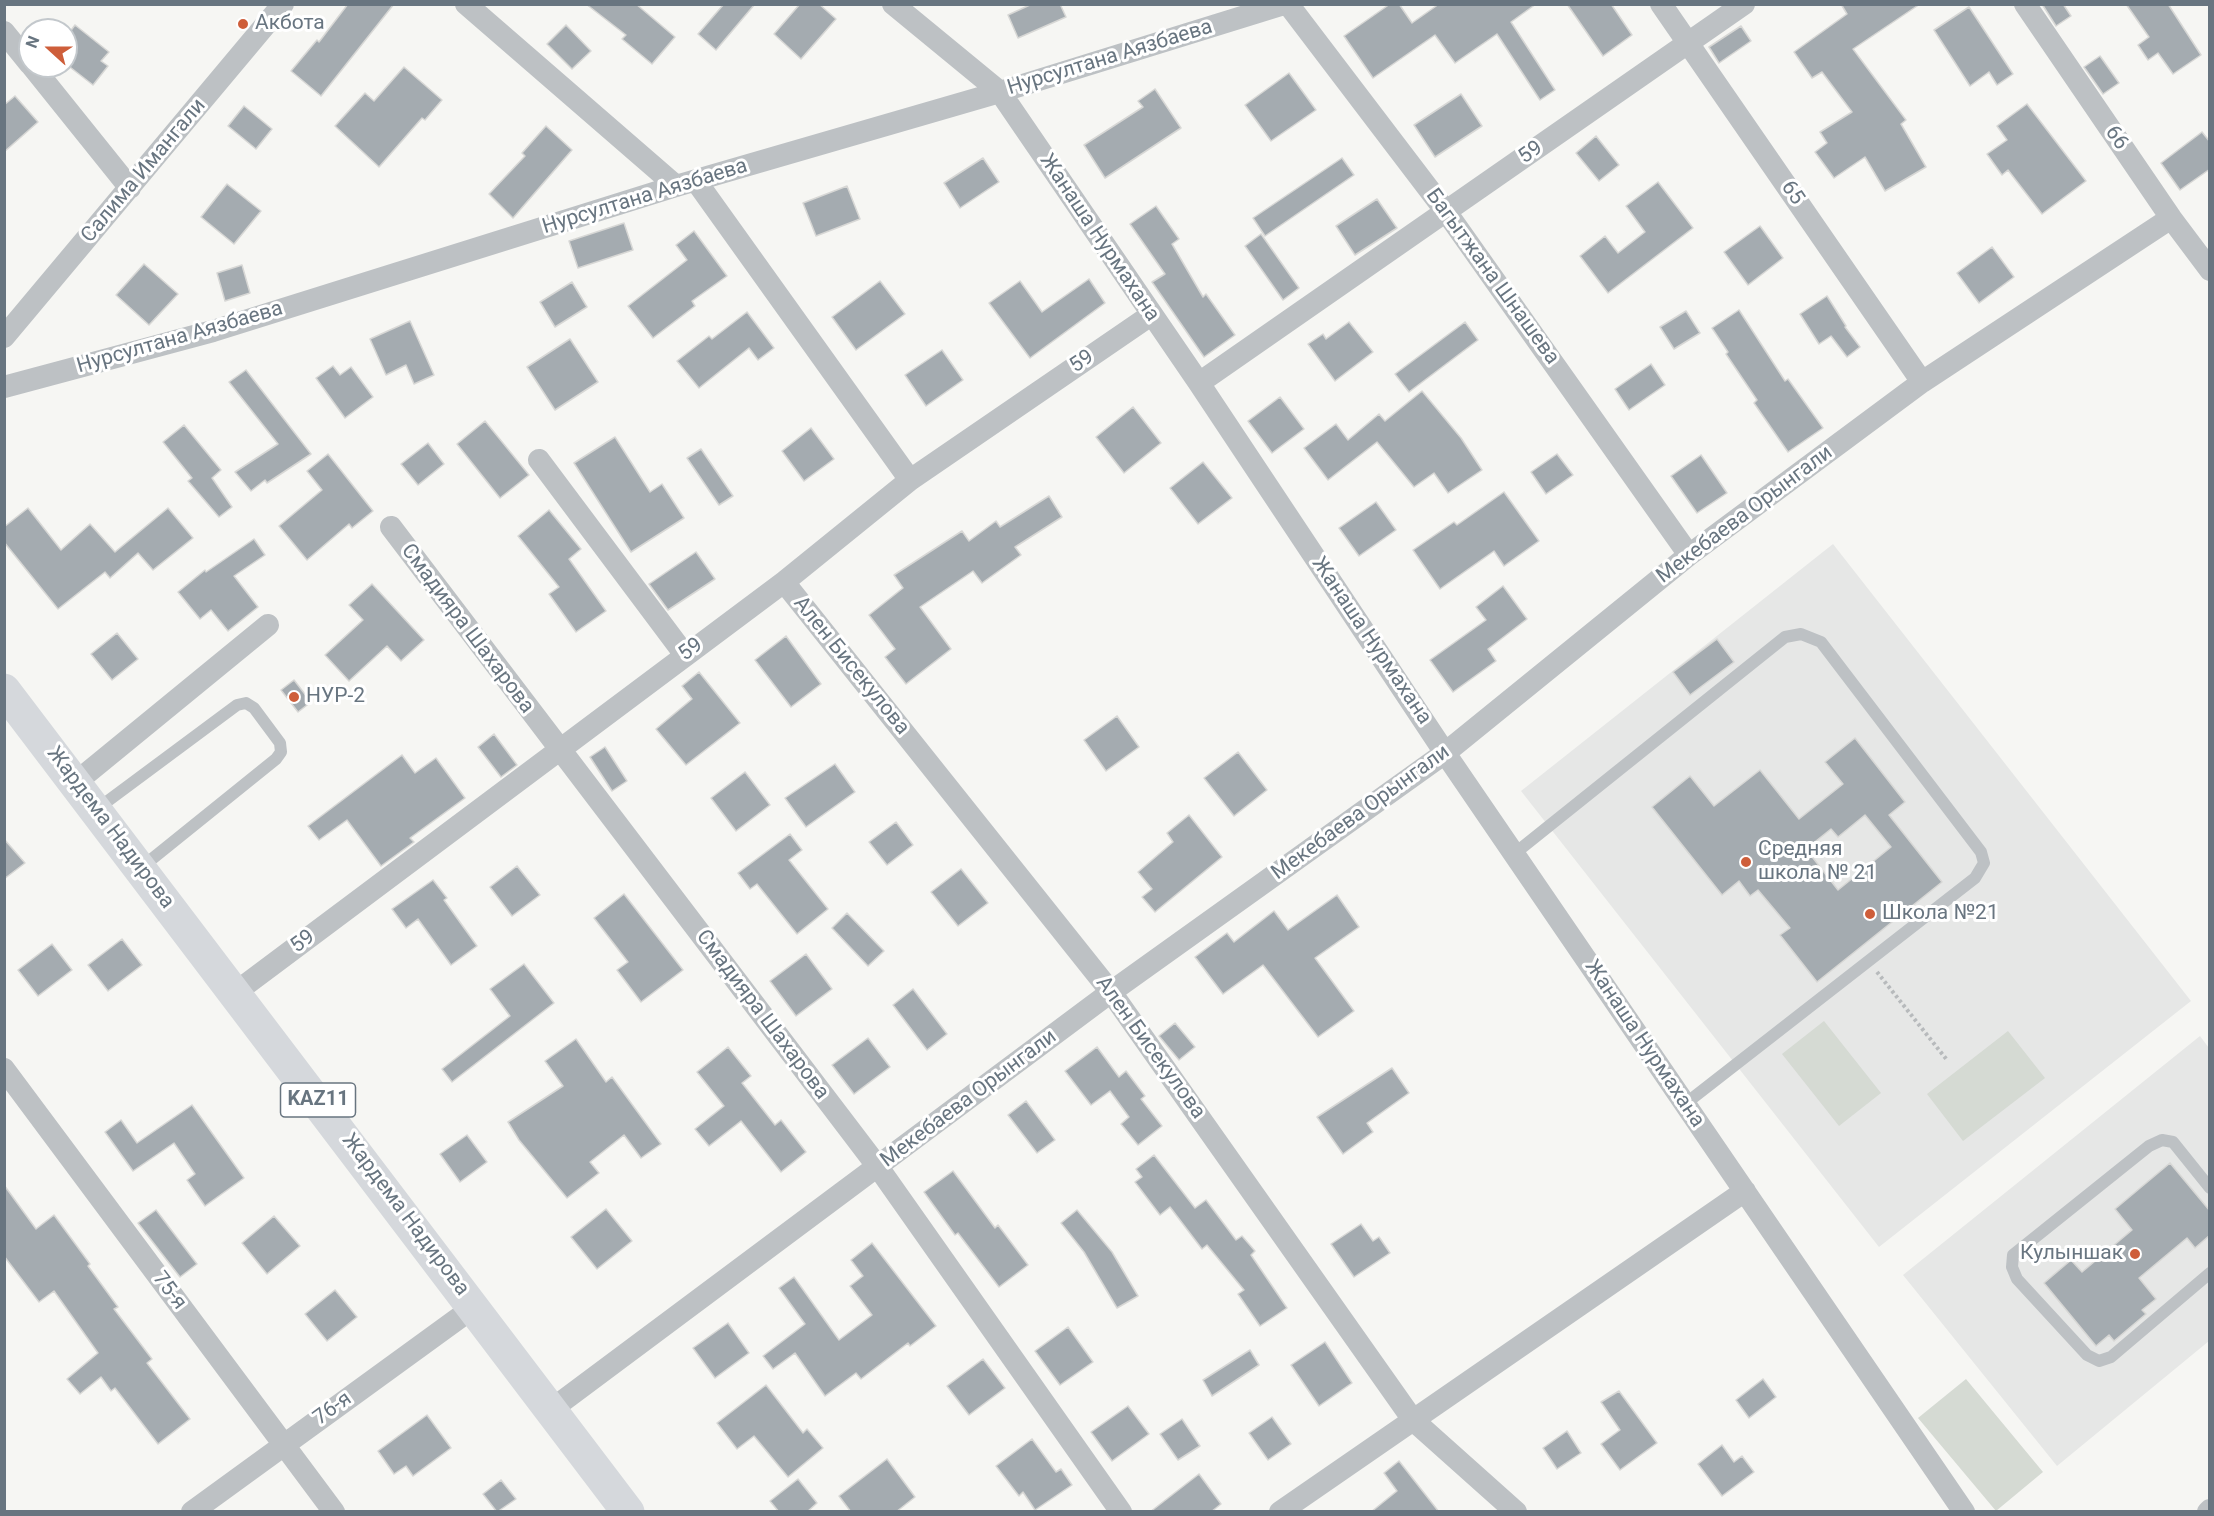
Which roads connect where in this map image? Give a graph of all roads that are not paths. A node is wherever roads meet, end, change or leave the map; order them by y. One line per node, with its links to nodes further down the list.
1 (283, 4): 14 (street, Салима Имангали)
2 (466, 4): 13 (street)
3 (893, 4): 12 (street, Жанаша Нурмахана)
4 (1286, 4): 12 (street, Нурсултана Аязбаева); 15 (street, Багытжана Шнашева)
5 (1661, 4): 9 (street, 65)
6 (1744, 4): 9 (street, 59)
7 (2025, 4): 16 (street, 66)
8 (4, 32): 10 (street)
9 (1688, 42): 15 (street, 59); 20 (street, 65)
10 (18, 49)
11 (41, 78): 14 (street)
12 (1000, 92): 13 (street, Нурсултана Аязбаева); 18 (street, Жанаша Нурмахана)
13 (686, 183): 22 (street, Нурсултана Аязбаева); 24 (street)
14 (130, 188): 19 (street, Салима Имангали)
15 (1447, 213): 21 (street, 59); 26 (street, Багытжана Шнашева)
16 (2171, 218): 17 (street, 66); 20 (street, Мекебаева Орынгали)
17 (2210, 270)
18 (1151, 315): 21 (street, Жанаша Нурмахана); 24 (street, 59)
19 (4, 337)
20 (1922, 382): 26 (street, Мекебаева Орынгали)
21 (1199, 384): 32 (street, Жанаша Нурмахана)
22 (4, 387)
23 (539, 460): 29 (street)
24 (910, 480): 27 (street, 59)
25 (391, 527): 31 (street, Смадияра Шахарова)
26 (1689, 555): 32 (street, Мекебаева Орынгали)
27 (784, 582): 29 (street, 59); 38 (street, Ален Бисекулова)
28 (268, 625): 33 (street)
29 (686, 655): 31 (street, 59)
30 (4, 690): 33 (highway, Жардема Надирова / KAZ11)
31 (558, 749): 37 (street, 59); 41 (street, Смадияра Шахарова)
32 (1445, 753): 35 (street, Жанаша Нурмахана); 38 (street, Мекебаева Орынгали)
33 (75, 783): 34 (highway, Жардема Надирова / KAZ11)
34 (96, 810): 36 (highway, Жардема Надирова / KAZ11); 36 (lane)
35 (1514, 854): 40 (street, Жанаша Нурмахана); 40 (lane)
36 (141, 868): 37 (highway, Жардема Надирова / KAZ11)
37 (236, 992): 45 (highway, Жардема Надирова / KAZ11)
38 (1111, 992): 41 (street, Мекебаева Орынгали); 47 (street, Ален Бисекулова)
39 (4, 1069): 48 (street, 75-я)
40 (1685, 1104): 43 (street, Жанаша Нурмахана)
41 (878, 1167): 46 (street, Мекебаева Орынгали); 52 (street, Смадияра Шахарова)
42 (2210, 1188): 44 (lane)
43 (1744, 1191): 47 (street); 55 (street, Жанаша Нурмахана)
44 (2210, 1273)
45 (474, 1307): 46 (highway, Жардема Надирова / KAZ11); 48 (street, 76-я)
46 (552, 1409): 51 (highway, Жардема Надирова / KAZ11)
47 (1413, 1420): 53 (street); 54 (street, Ален Бисекулова)
48 (283, 1445): 49 (street, 76-я); 50 (street, 75-я)
49 (192, 1512)
50 (334, 1512)
51 (628, 1512)
52 (1121, 1512)
53 (1280, 1512)
54 (1516, 1512)
55 (1964, 1512)

